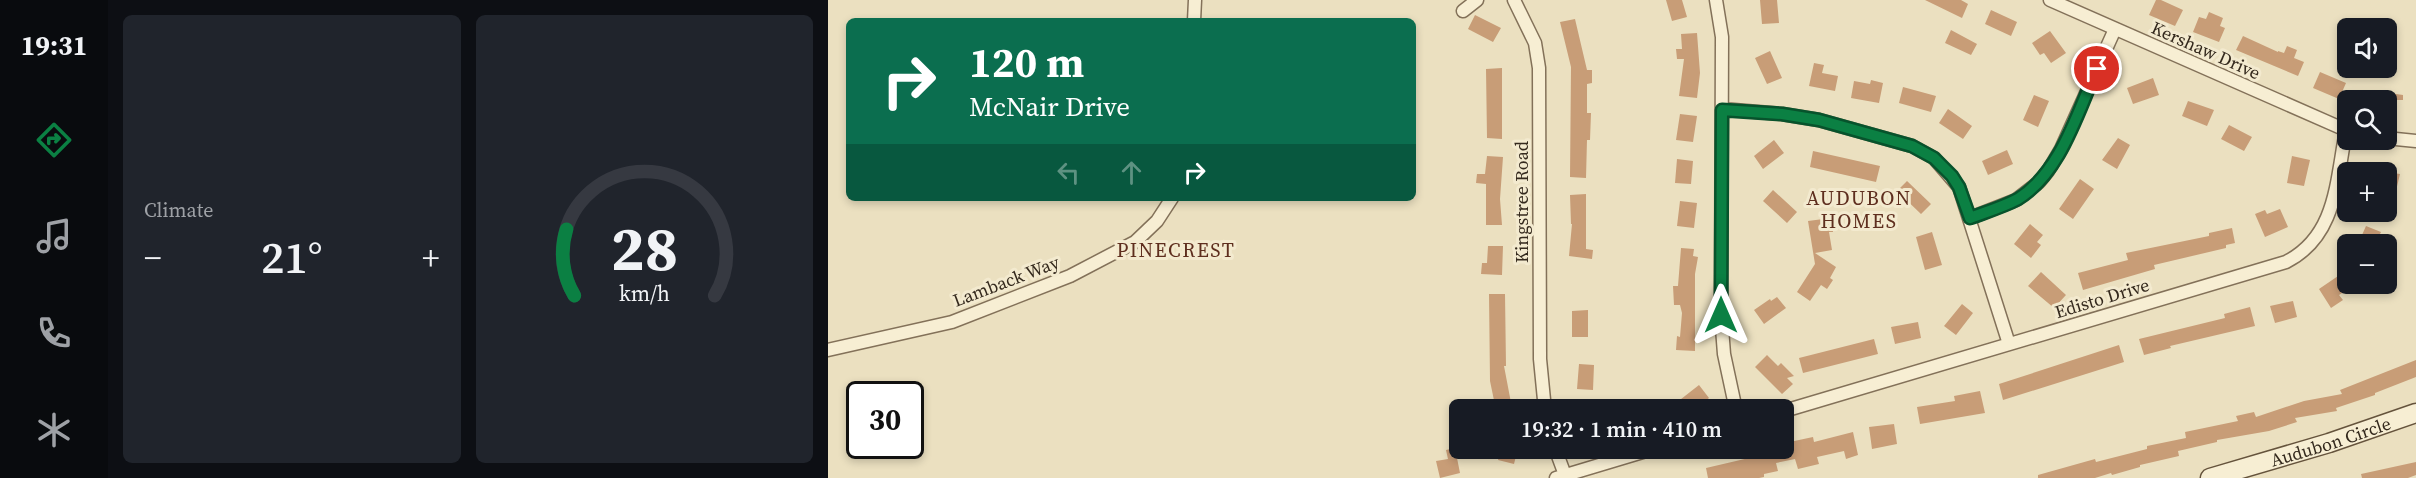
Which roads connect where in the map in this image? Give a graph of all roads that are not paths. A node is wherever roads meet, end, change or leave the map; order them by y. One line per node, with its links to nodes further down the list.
1 (1195, 0): 7 (street)
2 (1477, 0): 6 (street)
3 (1514, 0): 18 (street, Kingstree Road)
4 (1716, 0): 9 (street)
5 (2050, 0): 8 (street, Kershaw Drive)
6 (1463, 11)
7 (1194, 18)
8 (2115, 29): 10 (street, Kershaw Drive); 15 (street)
9 (1722, 110): 15 (street); 19 (street)
10 (2337, 127)
11 (2397, 139): 12 (street)
12 (2416, 141)
13 (2343, 150): 16 (street, Edisto Drive)
14 (1170, 201): 17 (street, Lamback Way)
15 (1970, 218): 16 (street)
16 (2009, 344): 20 (street, Edisto Drive)
17 (828, 350)
18 (1544, 399)
19 (1733, 399)
20 (1794, 408)
21 (2416, 412): 24 (street, Audubon Circle)
22 (1557, 459): 25 (street)
23 (1620, 459): 25 (street)
24 (2220, 476)
25 (1560, 477)

